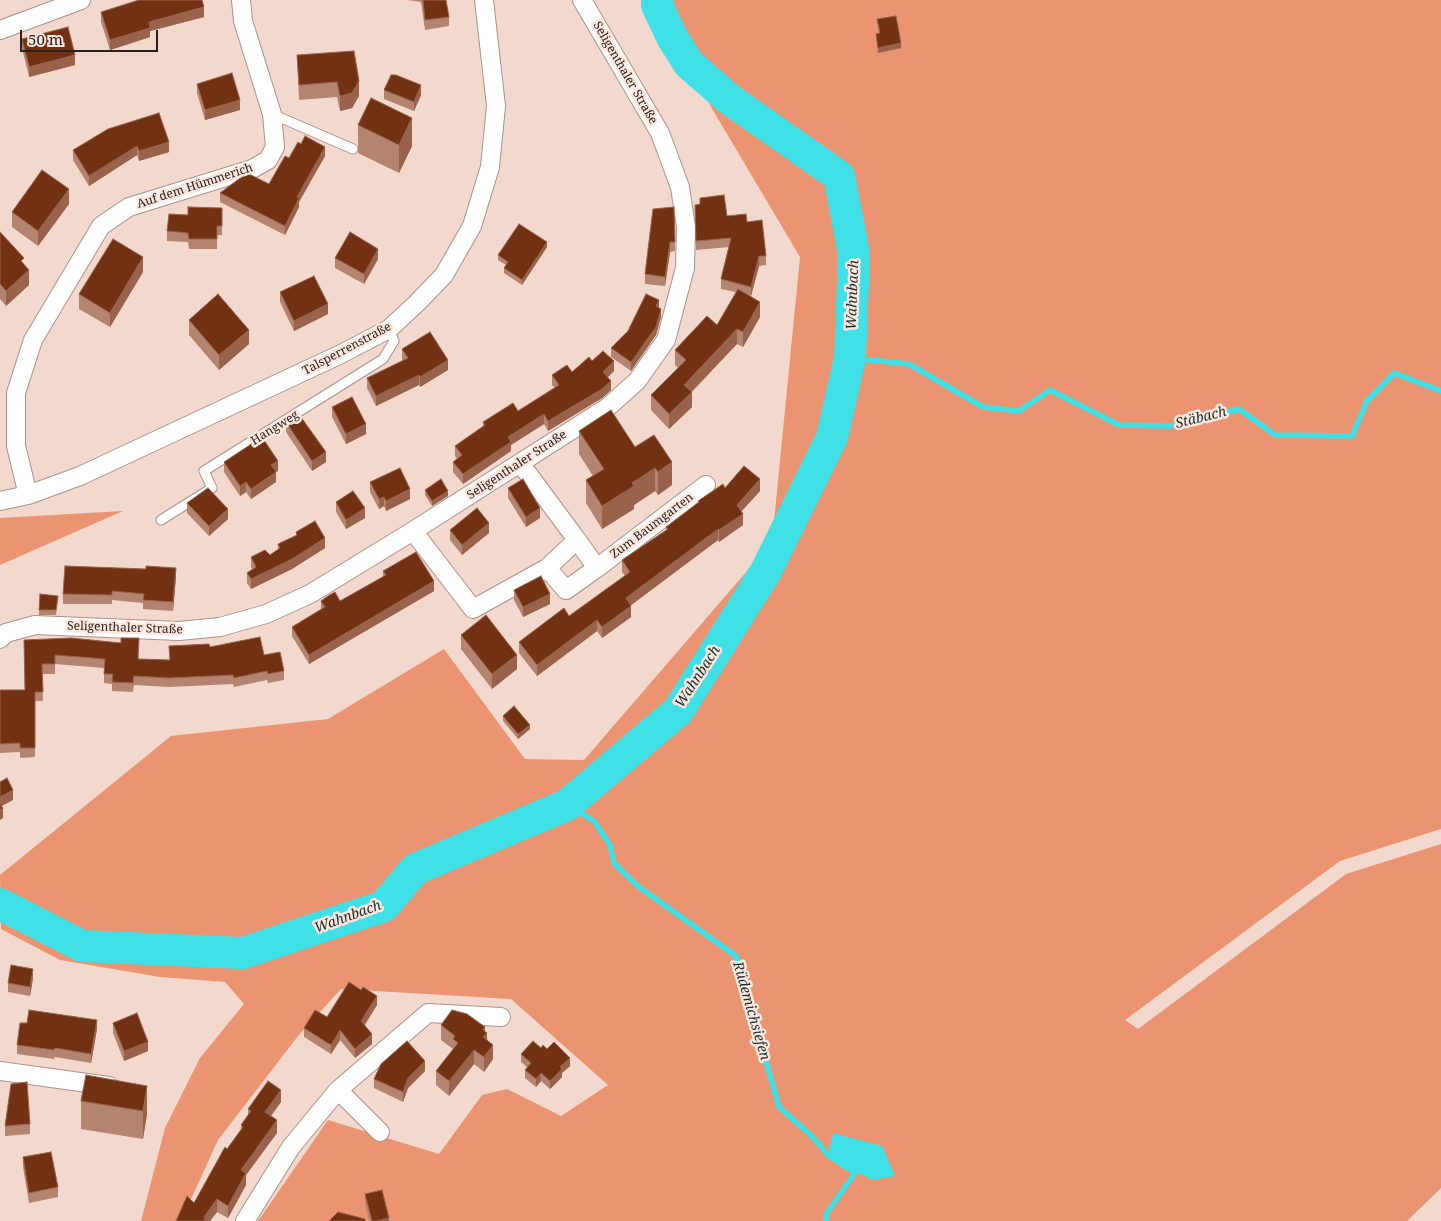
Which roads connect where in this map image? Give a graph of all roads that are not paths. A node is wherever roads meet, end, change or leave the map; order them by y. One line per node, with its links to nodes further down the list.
1 (81, 0): 5 (street)
2 (241, 0): 6 (street, Auf dem Hümmerich)
3 (484, 0): 8 (street, Talsperrenstraße)
4 (582, 0): 9 (street, Seligenthaler Straße)
5 (0, 30)
6 (272, 114): 7 (lane); 11 (street, Auf dem Hümmerich)
7 (353, 149)
8 (389, 329): 11 (street, Talsperrenstraße); 13 (lane, Hangweg)
9 (520, 463): 14 (street, Seligenthaler Straße); 15 (street, Zum Baumgarten)
10 (706, 485): 17 (street, Zum Baumgarten)
11 (28, 495): 12 (street, Talsperrenstraße)
12 (0, 501)
13 (161, 520)
14 (414, 532): 16 (street); 18 (street, Seligenthaler Straße)
15 (577, 540): 16 (street); 17 (street, Zum Baumgarten)
16 (547, 568): 17 (street, Zum Baumgarten)
17 (598, 568)
18 (0, 639)
19 (501, 1017): 22 (street)
20 (0, 1071): 21 (street)
21 (122, 1088)
22 (338, 1090): 23 (street); 24 (street)
23 (380, 1132)
24 (245, 1221)

